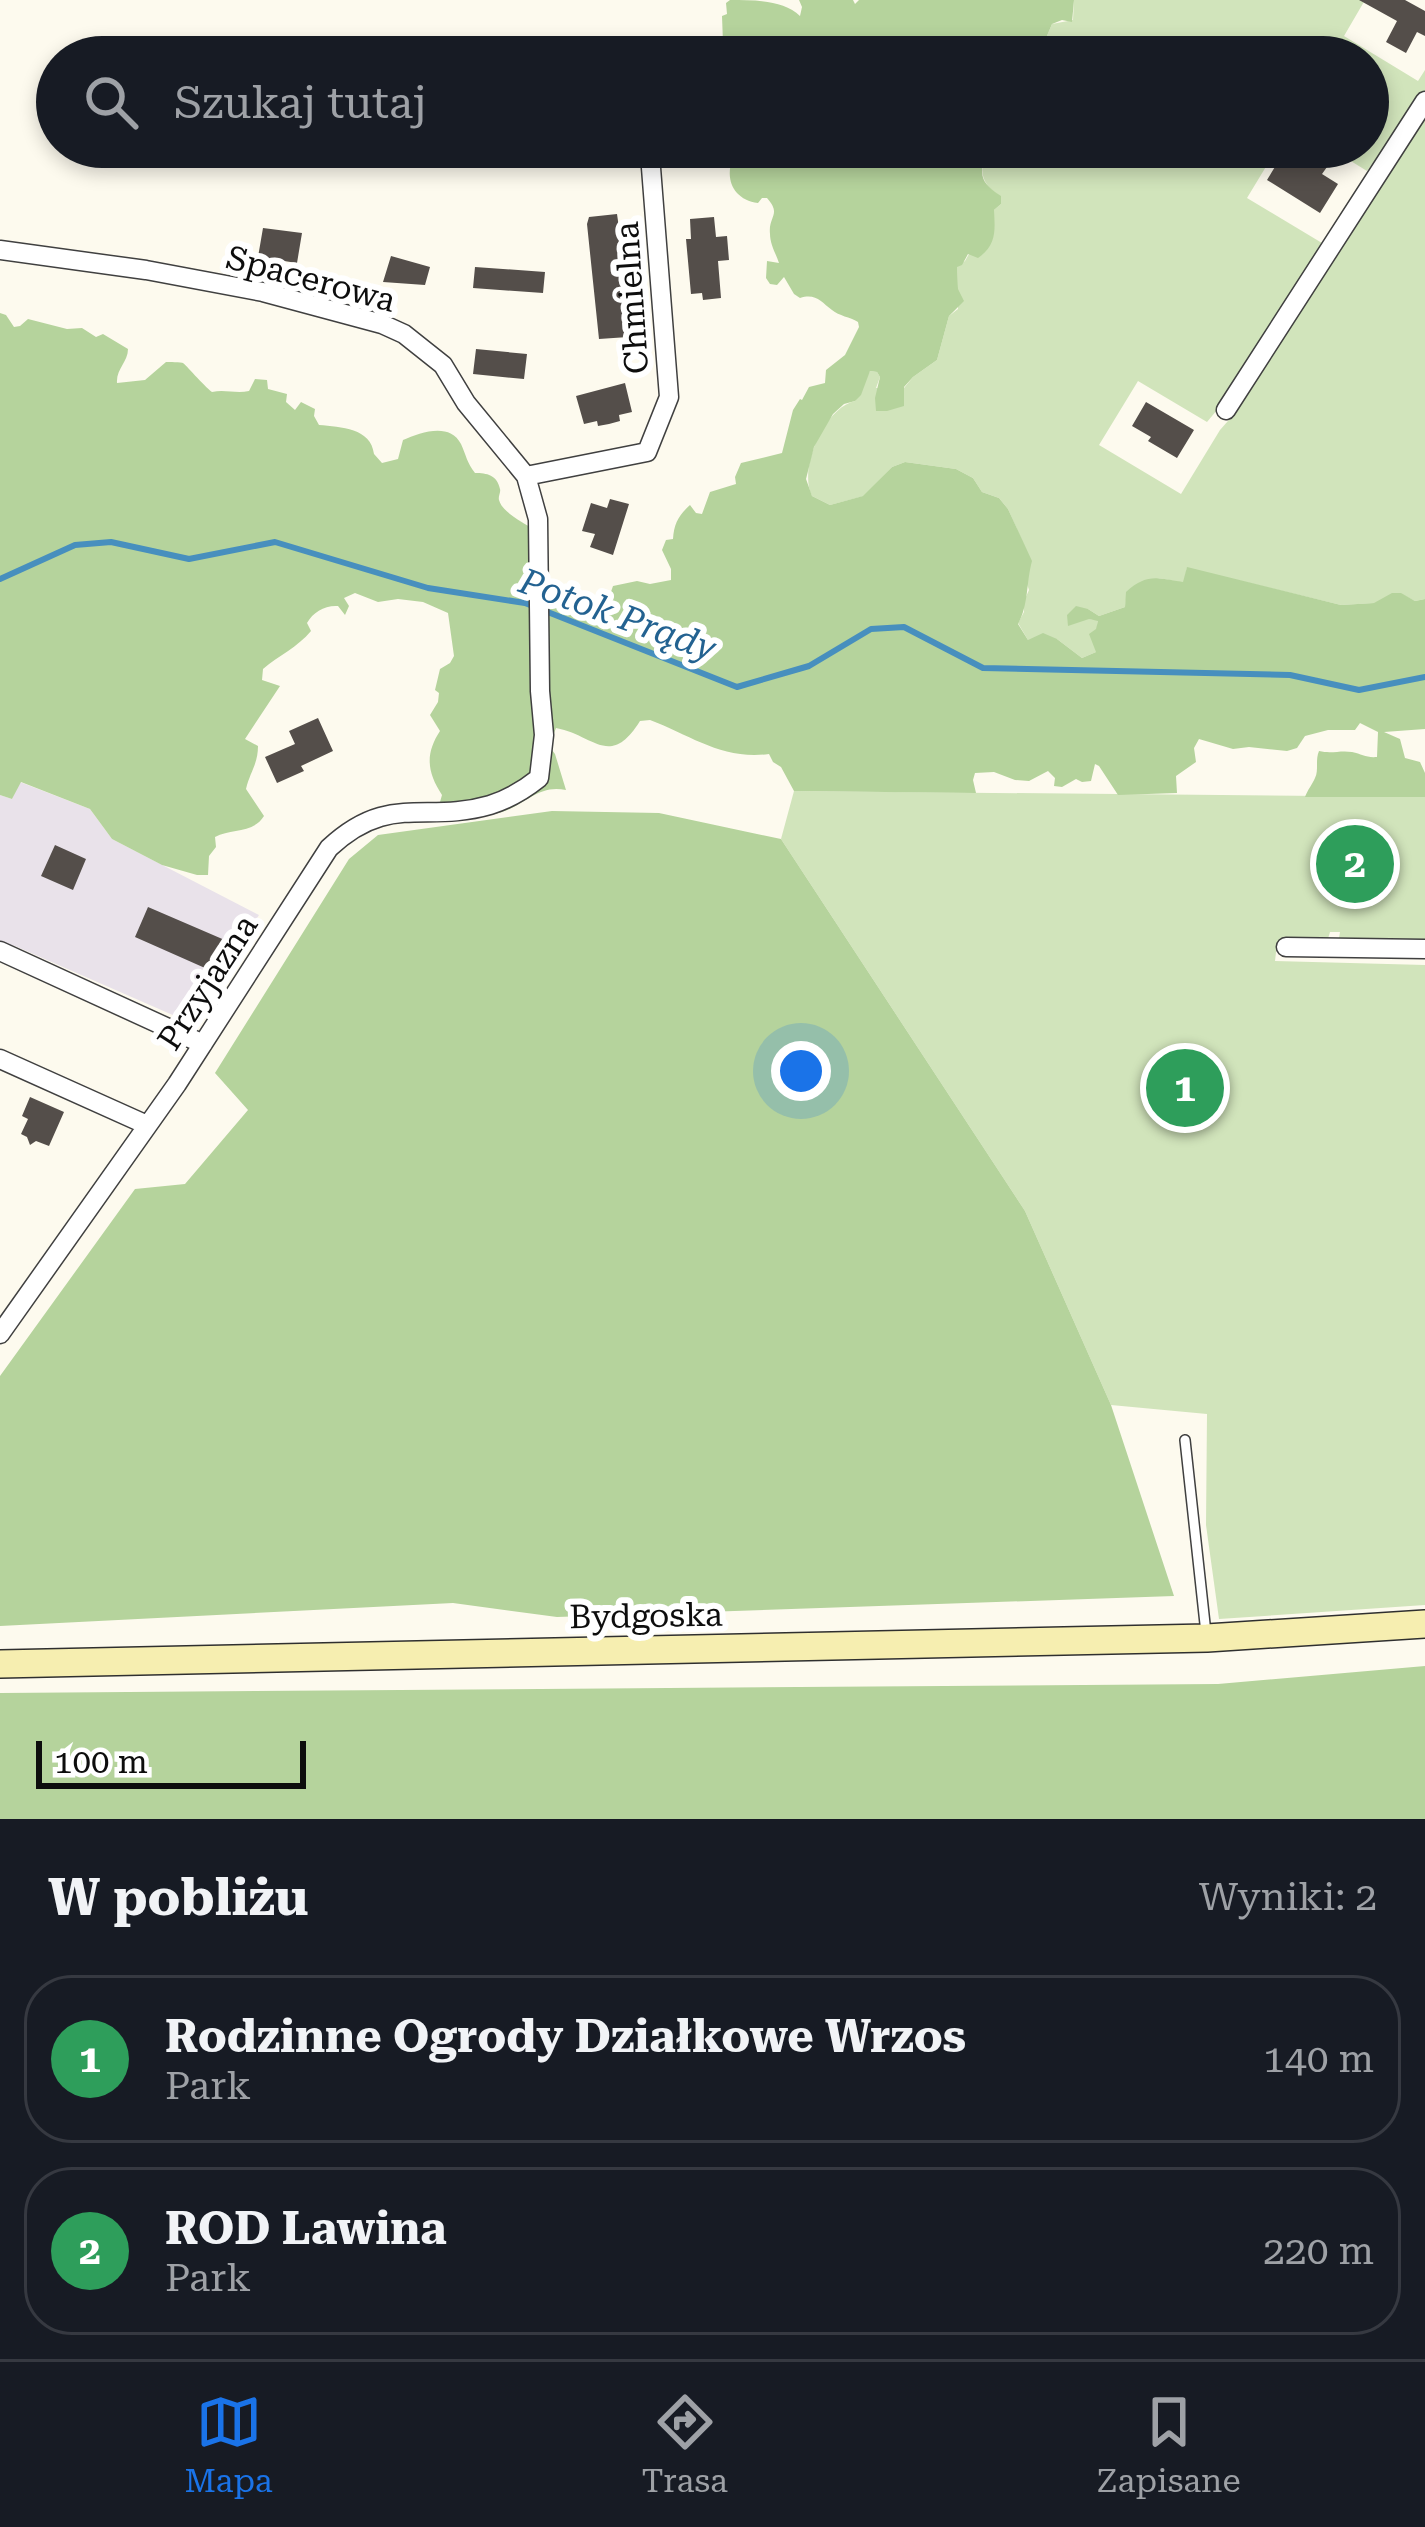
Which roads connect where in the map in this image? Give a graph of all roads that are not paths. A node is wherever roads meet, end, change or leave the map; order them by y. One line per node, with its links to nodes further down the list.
1 (1425, 100): 2 (street)
2 (1389, 156)
3 (651, 168): 7 (street, Chmielna)
4 (1381, 168): 6 (street)
5 (0, 250): 7 (street, Spacerowa)
6 (1226, 410)
7 (526, 476): 8 (street, Spacerowa)
8 (539, 778): 12 (street, Przyjazna)
9 (1286, 947): 10 (street)
10 (1425, 949)
11 (0, 951): 12 (street)
12 (203, 1044): 14 (street, Przyjazna)
13 (0, 1059): 14 (street)
14 (147, 1125): 15 (street, Przyjazna)
15 (2, 1327)
16 (1185, 1440): 18 (lane)
17 (1425, 1624): 18 (main road, Bydgoska)
18 (1207, 1638): 19 (main road, Bydgoska)
19 (0, 1664)

